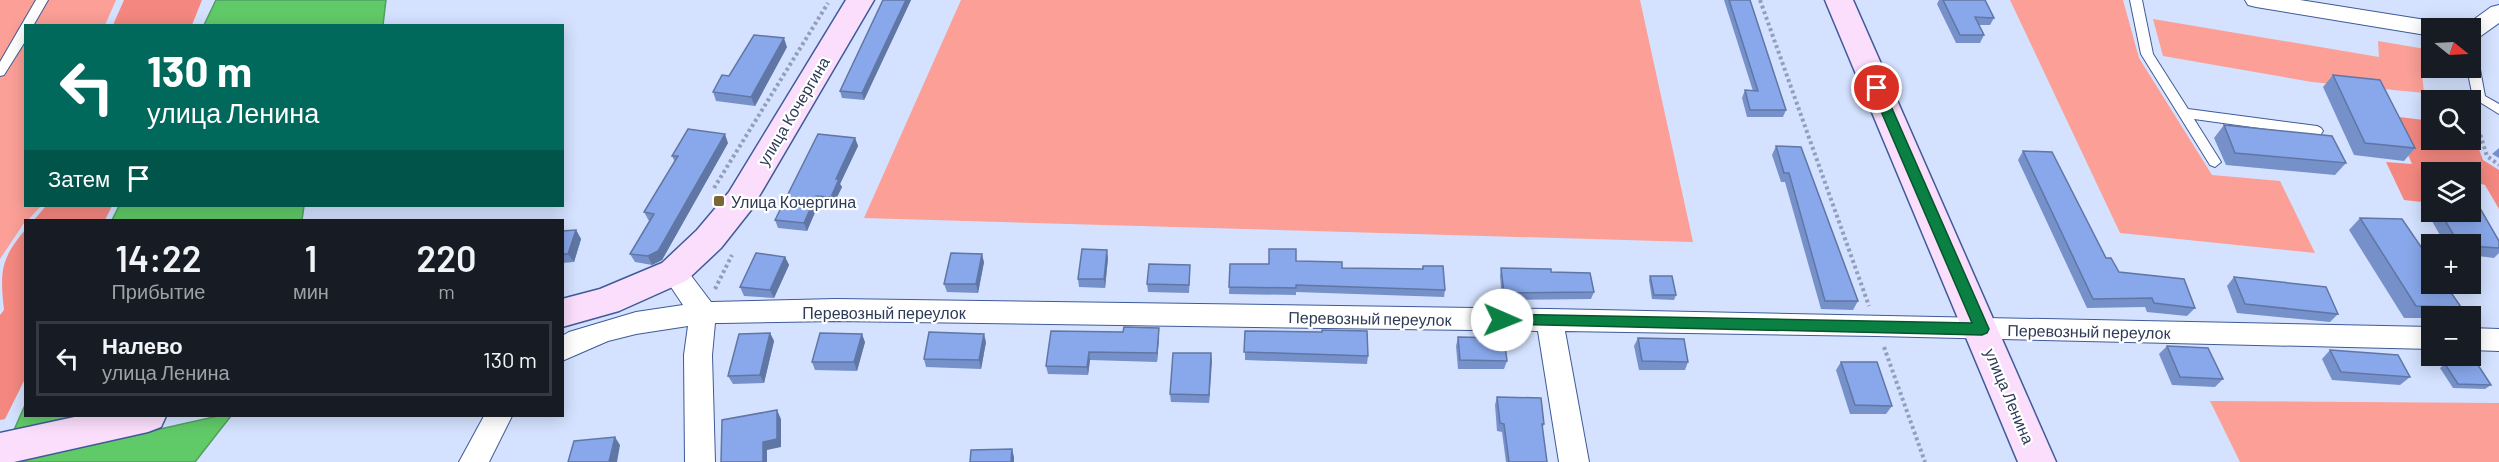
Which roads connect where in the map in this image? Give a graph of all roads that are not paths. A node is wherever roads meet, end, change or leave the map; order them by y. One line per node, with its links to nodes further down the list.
1 (42, 0): 7 (lane)
2 (860, 0): 17 (main road, улица Кочергина)
3 (1839, 0): 21 (main road, улица Ленина)
4 (2136, 0): 14 (lane)
5 (2256, 0): 9 (street)
6 (2499, 12): 8 (street)
7 (28, 24)
8 (2481, 25)
9 (2421, 27)
10 (24, 30): 11 (lane)
11 (0, 72)
12 (2475, 78): 13 (lane)
13 (2499, 110)
14 (2184, 113): 15 (lane); 16 (lane)
15 (2317, 131)
16 (2215, 162)
17 (674, 272): 18 (main road, улица Кочергина); 19 (street)
18 (564, 312)
19 (703, 312): 20 (street, Перевозный переулок); 25 (street, Перевозный переулок); 30 (street)
20 (1550, 320): 21 (street, Перевозный переулок); 31 (street)
21 (1982, 329): 22 (street, Перевозный переулок); 32 (main road, улица Ленина)
22 (2421, 338)
23 (2481, 339): 24 (street)
24 (2499, 340)
25 (564, 349)
26 (143, 417): 28 (main road)
27 (497, 417): 29 (street)
28 (0, 448)
29 (474, 462)
30 (700, 462)
31 (1575, 462)
32 (2037, 462)

